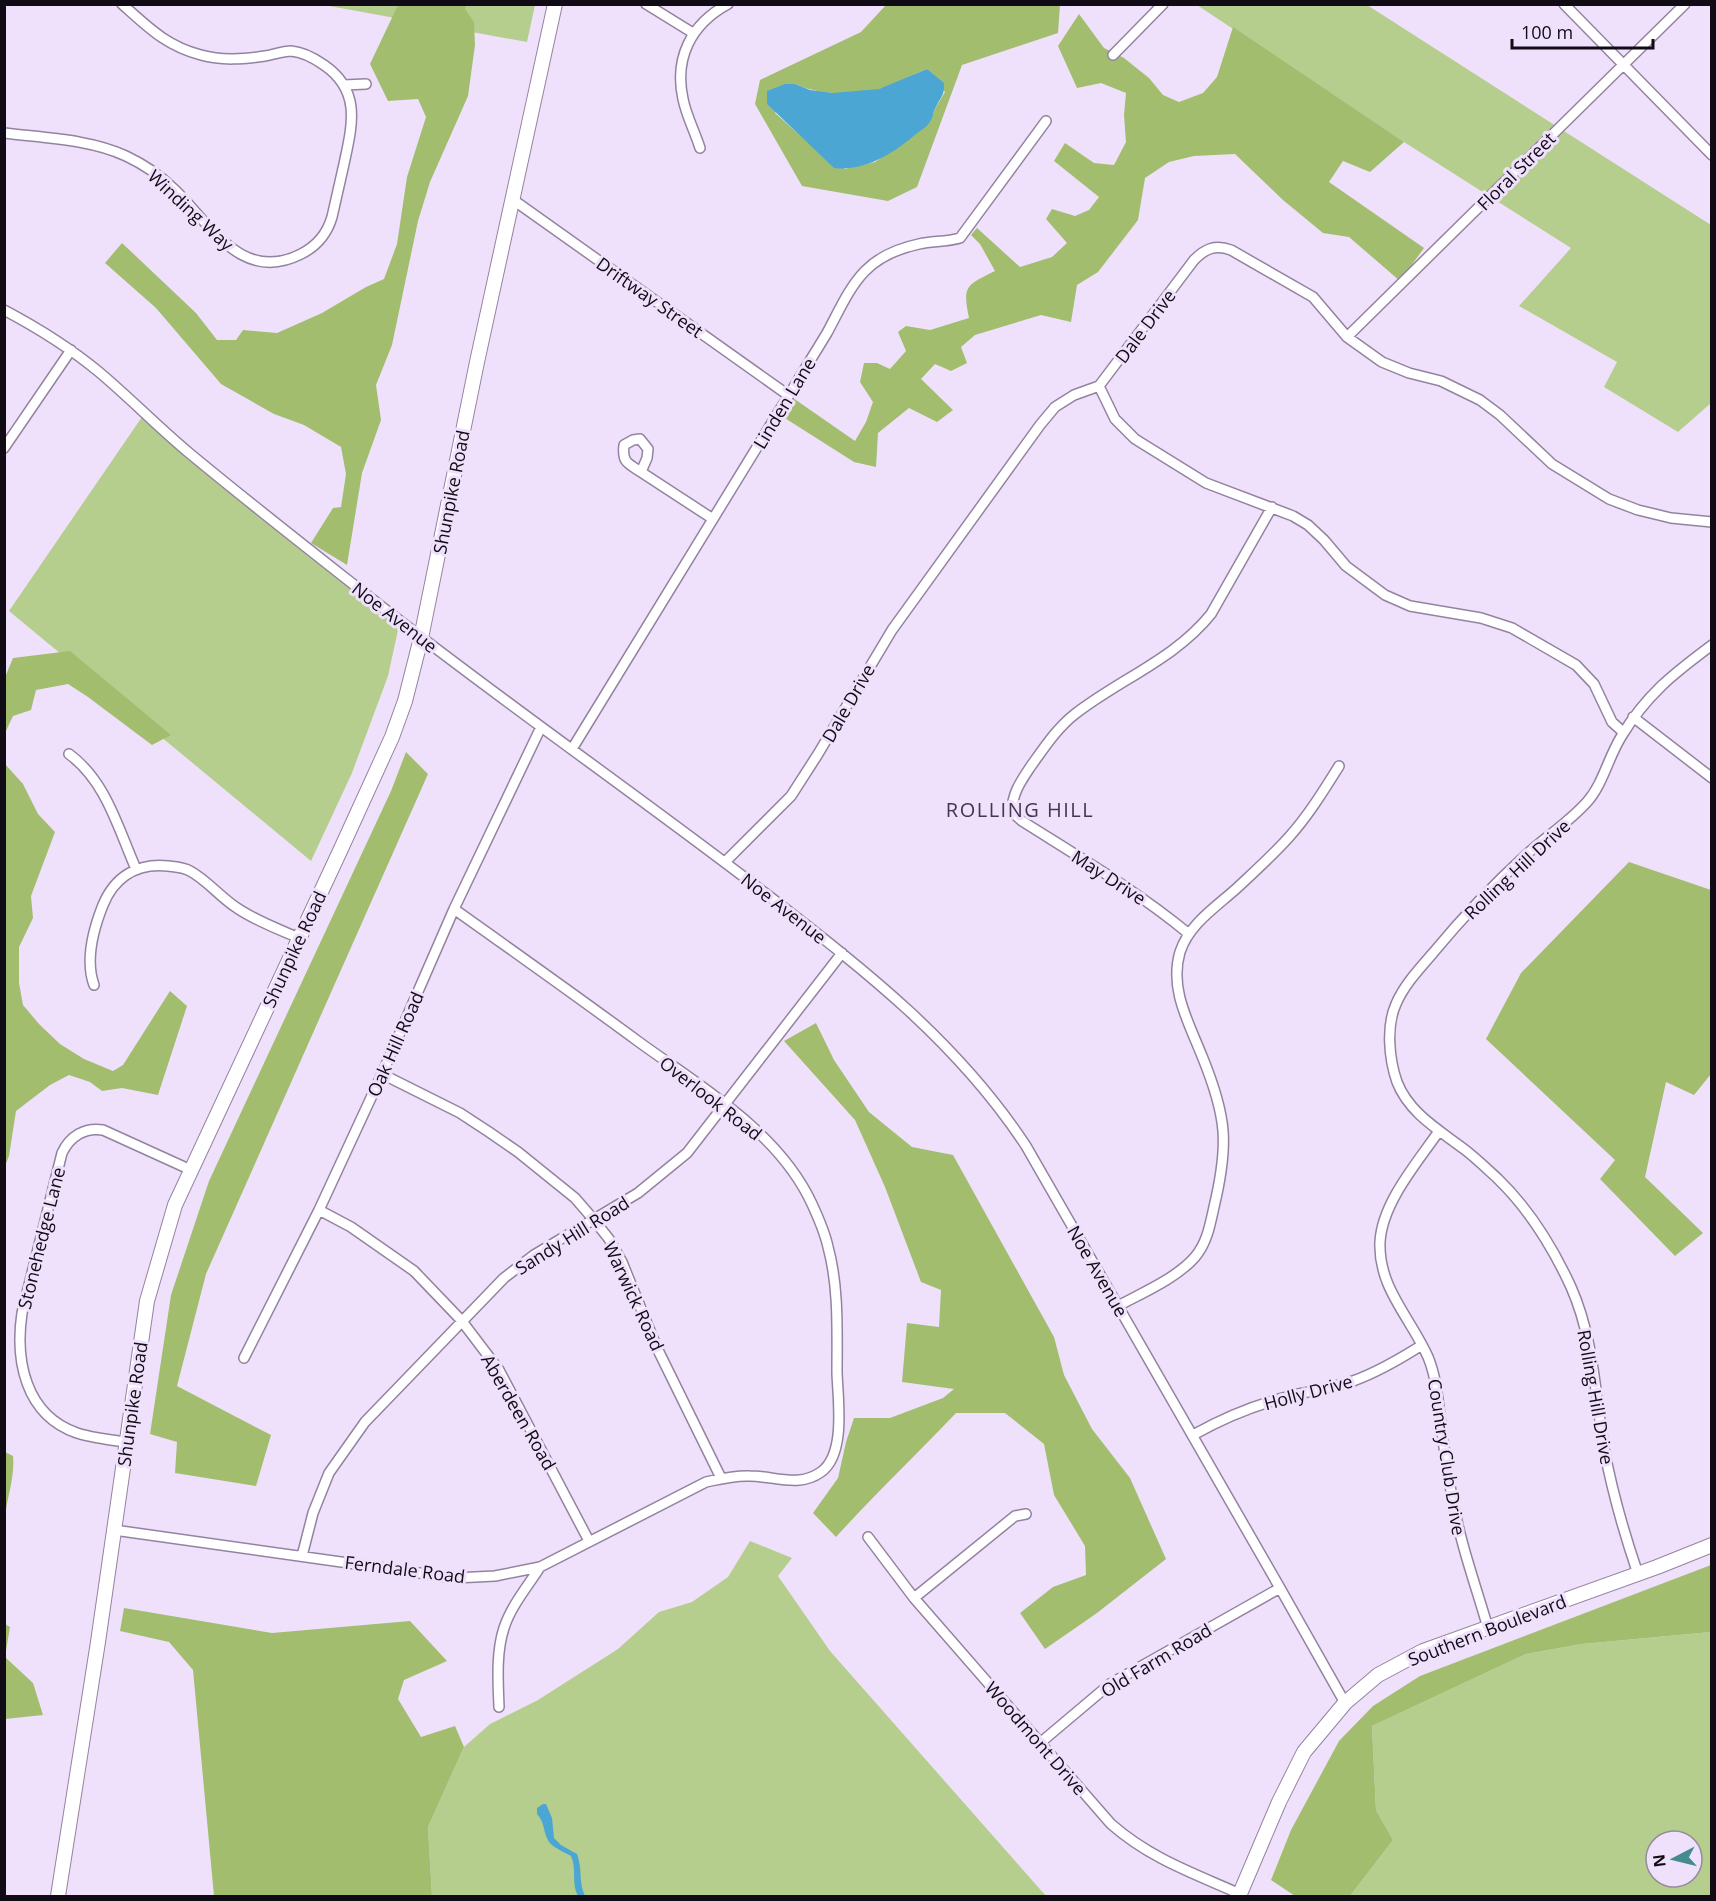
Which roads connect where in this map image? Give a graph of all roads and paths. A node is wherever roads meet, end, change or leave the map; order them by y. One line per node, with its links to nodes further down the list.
1 (122, 4): 12 (street)
2 (555, 4): 17 (main road, Shunpike Road)
3 (646, 4): 8 (street)
4 (728, 4): 8 (street)
5 (1163, 4): 9 (street)
6 (1564, 4): 10 (street)
7 (1685, 4): 10 (street, Floral Street)
8 (693, 33): 15 (street)
9 (1113, 54)
10 (1623, 65): 16 (street); 19 (street, Floral Street)
11 (366, 84): 12 (street)
12 (344, 85): 14 (street, Winding Way)
13 (1046, 121): 22 (street, Linden Lane)
14 (4, 133)
15 (700, 148)
16 (1712, 155)
17 (512, 199): 22 (street, Driftway Street); 28 (main road, Shunpike Road)
18 (4, 310): 20 (street, Noe Avenue)
19 (1347, 337): 21 (street, Dale Drive); 27 (street, Dale Drive)
20 (71, 350): 23 (street); 28 (street, Noe Avenue)
21 (1099, 386): 25 (street); 37 (street, Dale Drive)
22 (789, 395): 26 (street, Linden Lane)
23 (4, 448)
24 (640, 471): 26 (street)
25 (1272, 507): 32 (street); 40 (street, May Drive)
26 (713, 519): 33 (street, Linden Lane)
27 (1712, 522)
28 (422, 638): 31 (street, Noe Avenue); 41 (main road, Shunpike Road)
29 (1712, 645): 30 (street)
30 (1634, 717): 32 (street); 36 (street)
31 (542, 727): 33 (street, Noe Avenue); 39 (street, Oak Hill Road)
32 (1623, 732): 46 (street, Rolling Hill Drive)
33 (572, 749): 37 (street, Noe Avenue)
34 (69, 754): 38 (street)
35 (1339, 766): 40 (street)
36 (1712, 778)
37 (725, 862): 42 (street, Noe Avenue)
38 (136, 869): 41 (street); 43 (street)
39 (454, 909): 44 (street, Oak Hill Road); 45 (street, Overlook Road)
40 (1189, 934): 50 (street)
41 (299, 938): 47 (main road, Shunpike Road)
42 (842, 953): 45 (street, Sandy Hill Road); 50 (street, Noe Avenue)
43 (94, 986)
44 (382, 1074): 48 (street, Oak Hill Road); 49 (street, Warwick Road)
45 (724, 1104): 49 (street, Sandy Hill Road); 56 (street, Overlook Road)
46 (1438, 1131): 52 (street, Country Club Drive); 65 (street, Rolling Hill Drive)
47 (191, 1170): 55 (main road, Shunpike Road); 55 (street, Stonehedge Lane)
48 (319, 1210): 51 (street, Aberdeen Road); 53 (street, Oak Hill Road)
49 (594, 1220): 51 (street, Sandy Hill Road); 57 (street, Warwick Road)
50 (1118, 1306): 54 (street, Noe Avenue)
51 (461, 1320): 61 (street, Aberdeen Road); 63 (street, Sandy Hill Road)
52 (1422, 1345): 54 (street, Holly Drive); 68 (street, Country Club Drive)
53 (244, 1358)
54 (1193, 1435): 66 (street, Noe Avenue)
55 (126, 1442): 59 (main road, Shunpike Road)
56 (838, 1443): 57 (street, Ferndale Road)
57 (721, 1478): 61 (street, Ferndale Road)
58 (1026, 1514): 67 (street)
59 (114, 1530): 63 (street, Ferndale Road); 73 (main road, Shunpike Road)
60 (868, 1537): 67 (street, Woodmont Drive)
61 (589, 1541): 64 (street, Ferndale Road)
62 (1712, 1545): 65 (main road, Southern Boulevard)
63 (302, 1556): 64 (street, Ferndale Road)
64 (540, 1567): 70 (street)
65 (1638, 1574): 68 (main road, Southern Boulevard)
66 (1280, 1588): 69 (street, Noe Avenue); 71 (street, Old Farm Road)
67 (914, 1598): 71 (street, Woodmont Drive)
68 (1488, 1628): 69 (main road, Southern Boulevard)
69 (1345, 1703): 72 (main road, Southern Boulevard)
70 (499, 1707)
71 (1040, 1743): 72 (street, Woodmont Drive)
72 (1240, 1895)
73 (58, 1896)

